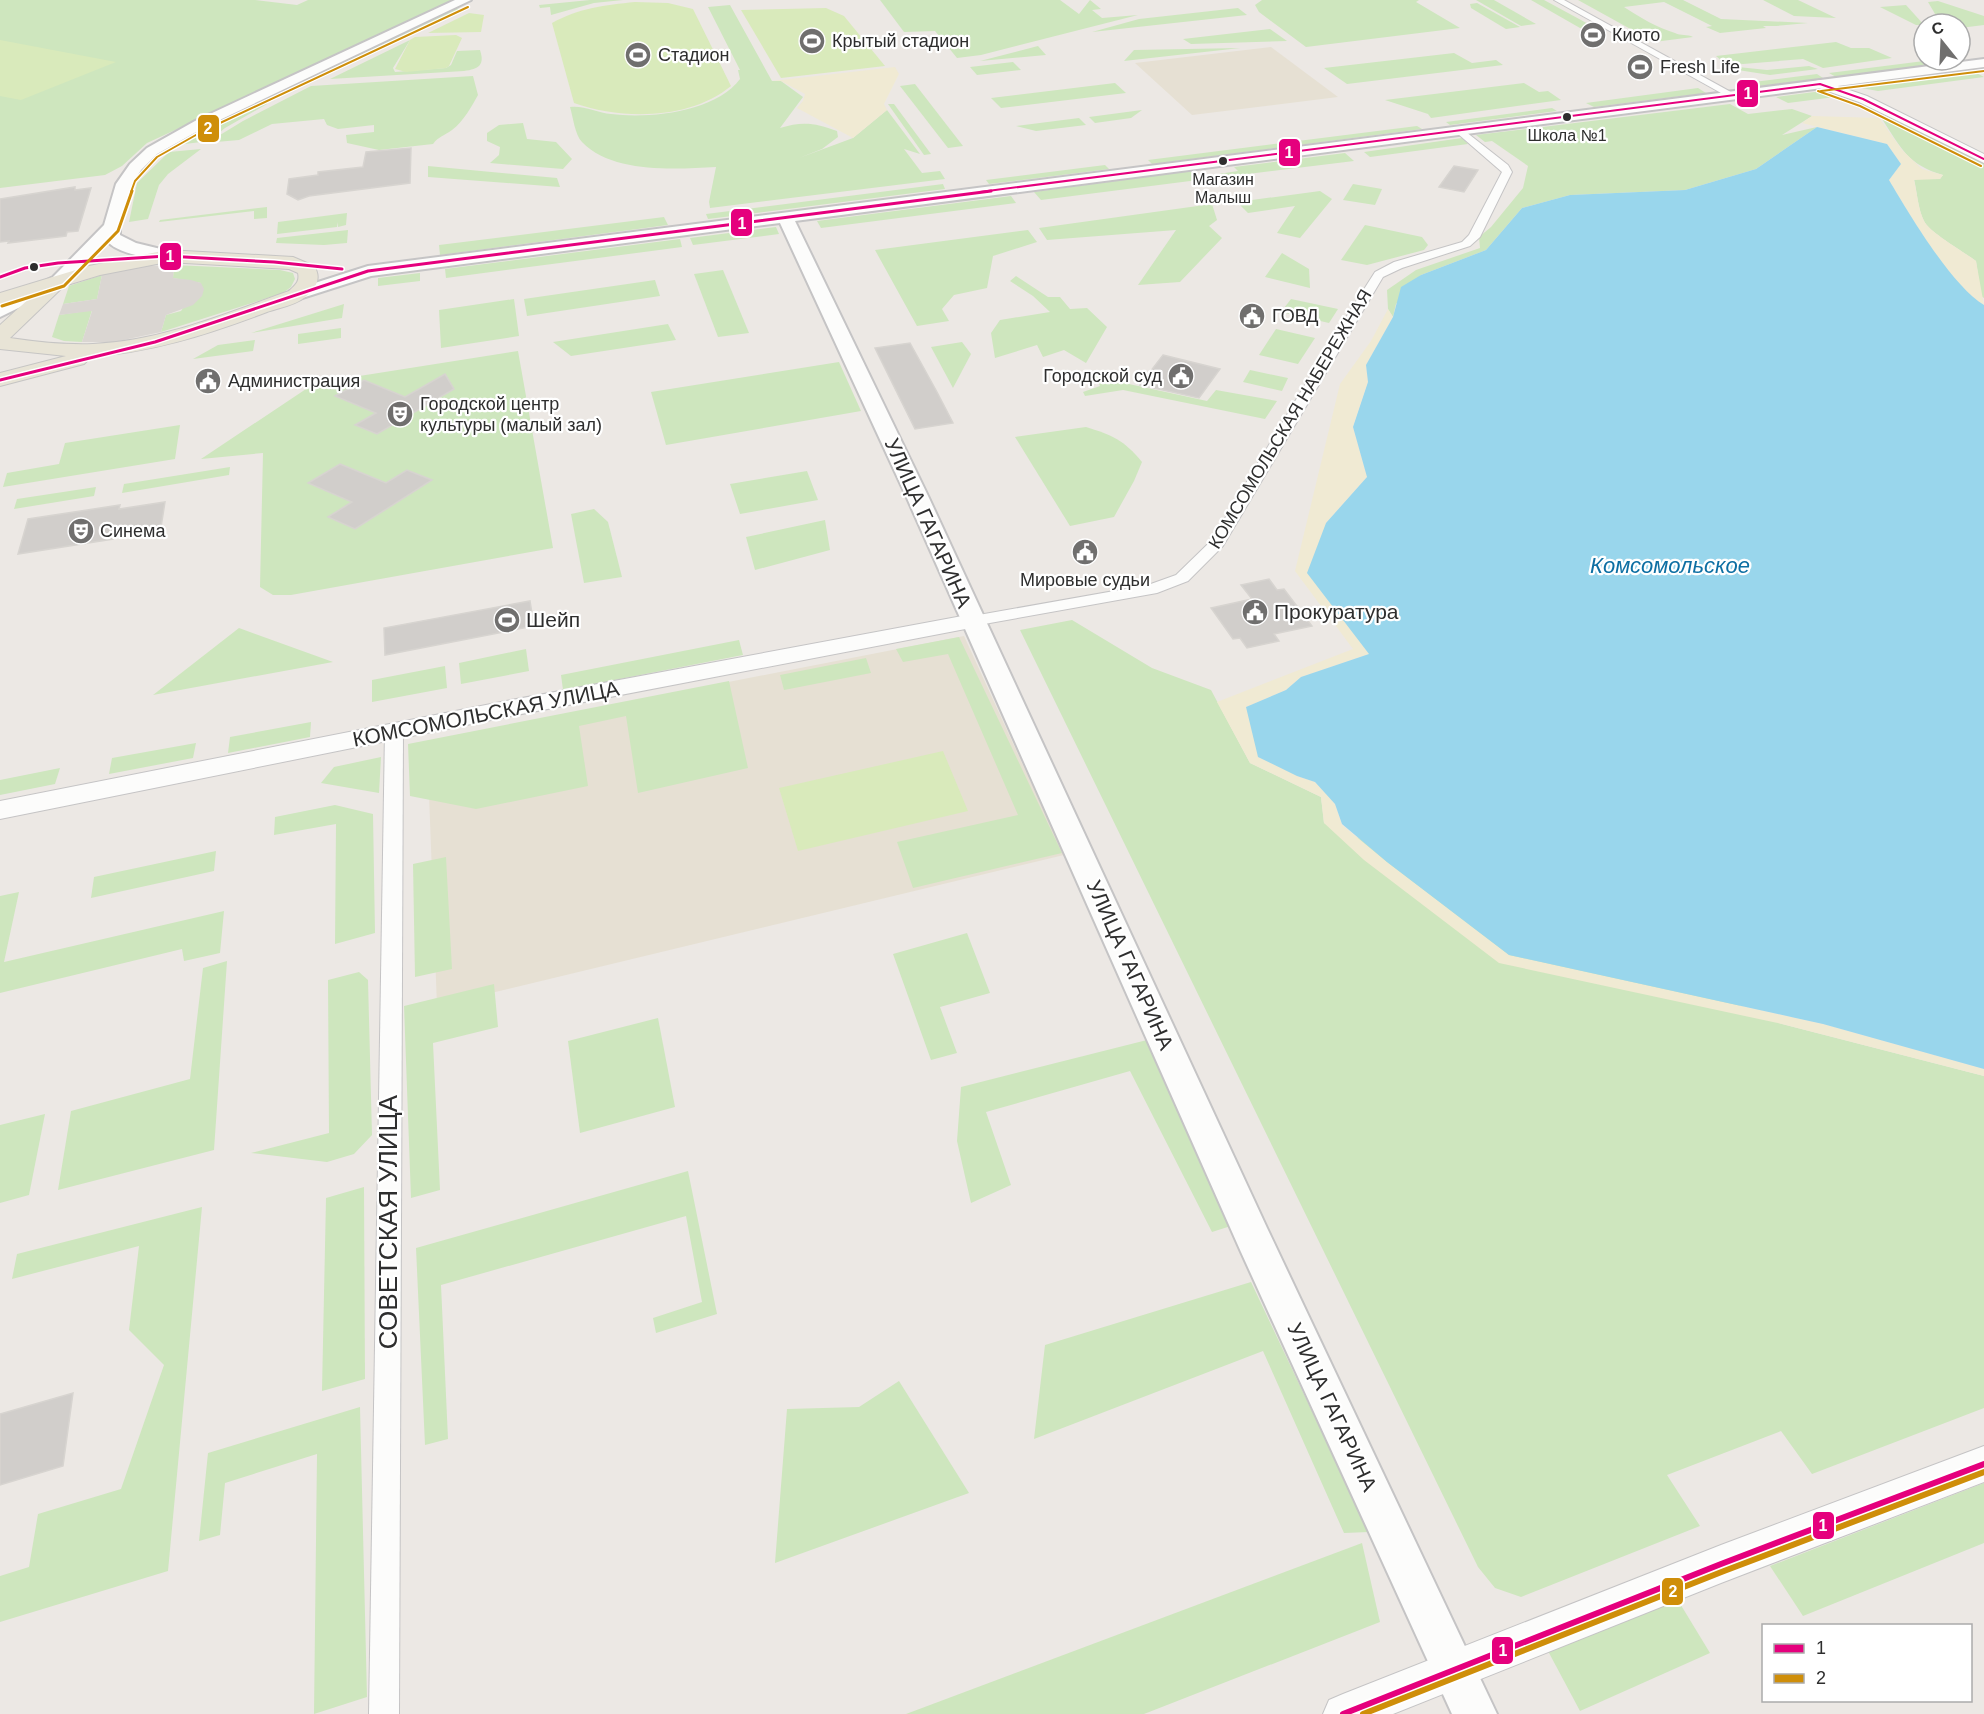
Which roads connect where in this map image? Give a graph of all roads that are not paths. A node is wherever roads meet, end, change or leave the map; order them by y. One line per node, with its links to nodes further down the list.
1 (465, 0): 9 (main road)
2 (1558, 0): 5 (street)
3 (1984, 63): 4 (main road)
4 (1820, 84): 5 (main road); 7 (street)
5 (1733, 96): 6 (main road)
6 (1461, 131): 8 (main road); 22 (street, КОМСОМОЛЬСКАЯ НАБЕРЕЖНАЯ)
7 (1984, 159)
8 (785, 217): 12 (main road); 22 (main road, УЛИЦА ГАГАРИНА)
9 (112, 227): 10 (main road); 13 (main road)
10 (166, 256): 11 (main road); 13 (main road)
11 (293, 263): 12 (main road); 14 (main road)
12 (368, 271): 14 (main road)
13 (59, 281): 15 (main road); 16 (main road); 17 (main road); 20 (main road)
14 (296, 295): 18 (main road)
15 (0, 299)
16 (0, 312)
17 (0, 336)
18 (155, 342): 20 (main road); 21 (main road)
19 (0, 343): 20 (main road)
20 (59, 350)
21 (0, 380)
22 (973, 621): 23 (street, КОМСОМОЛЬСКАЯ УЛИЦА); 26 (main road, УЛИЦА ГАГАРИНА)
23 (394, 731): 24 (street, КОМСОМОЛЬСКАЯ УЛИЦА); 27 (street, СОВЕТСКАЯ УЛИЦА)
24 (0, 810)
25 (1984, 1464): 26 (street)
26 (1455, 1670): 28 (street); 29 (main road, УЛИЦА ГАГАРИНА)
27 (384, 1714)
28 (1343, 1714)
29 (1475, 1714)

